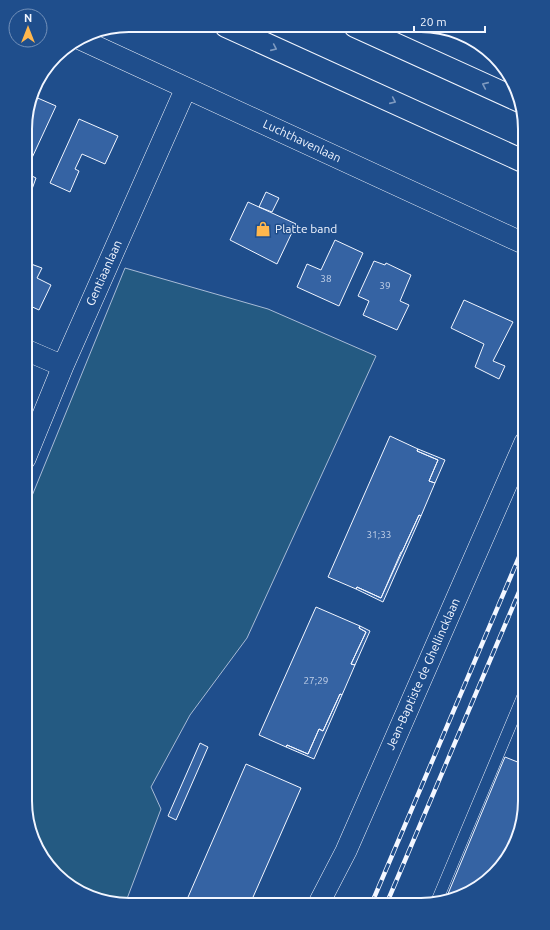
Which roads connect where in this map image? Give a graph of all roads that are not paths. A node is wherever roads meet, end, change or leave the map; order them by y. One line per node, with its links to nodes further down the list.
1 (239, 32): 6 (highway, one-way to 6)
2 (368, 32): 5 (highway, one-way to 2)
3 (86, 42): 4 (street, Luchthavenlaan)
4 (186, 88): 7 (street, Luchthavenlaan); 9 (street, Gentiaanlaan)
5 (513, 98)
6 (518, 159)
7 (518, 241)
8 (32, 353): 9 (street)
9 (63, 366): 10 (street, Gentiaanlaan)
10 (32, 442)
11 (518, 458): 14 (street, Jean-Baptiste de Ghellincklaan)
12 (518, 708): 13 (lane)
13 (438, 896)
14 (322, 898)

